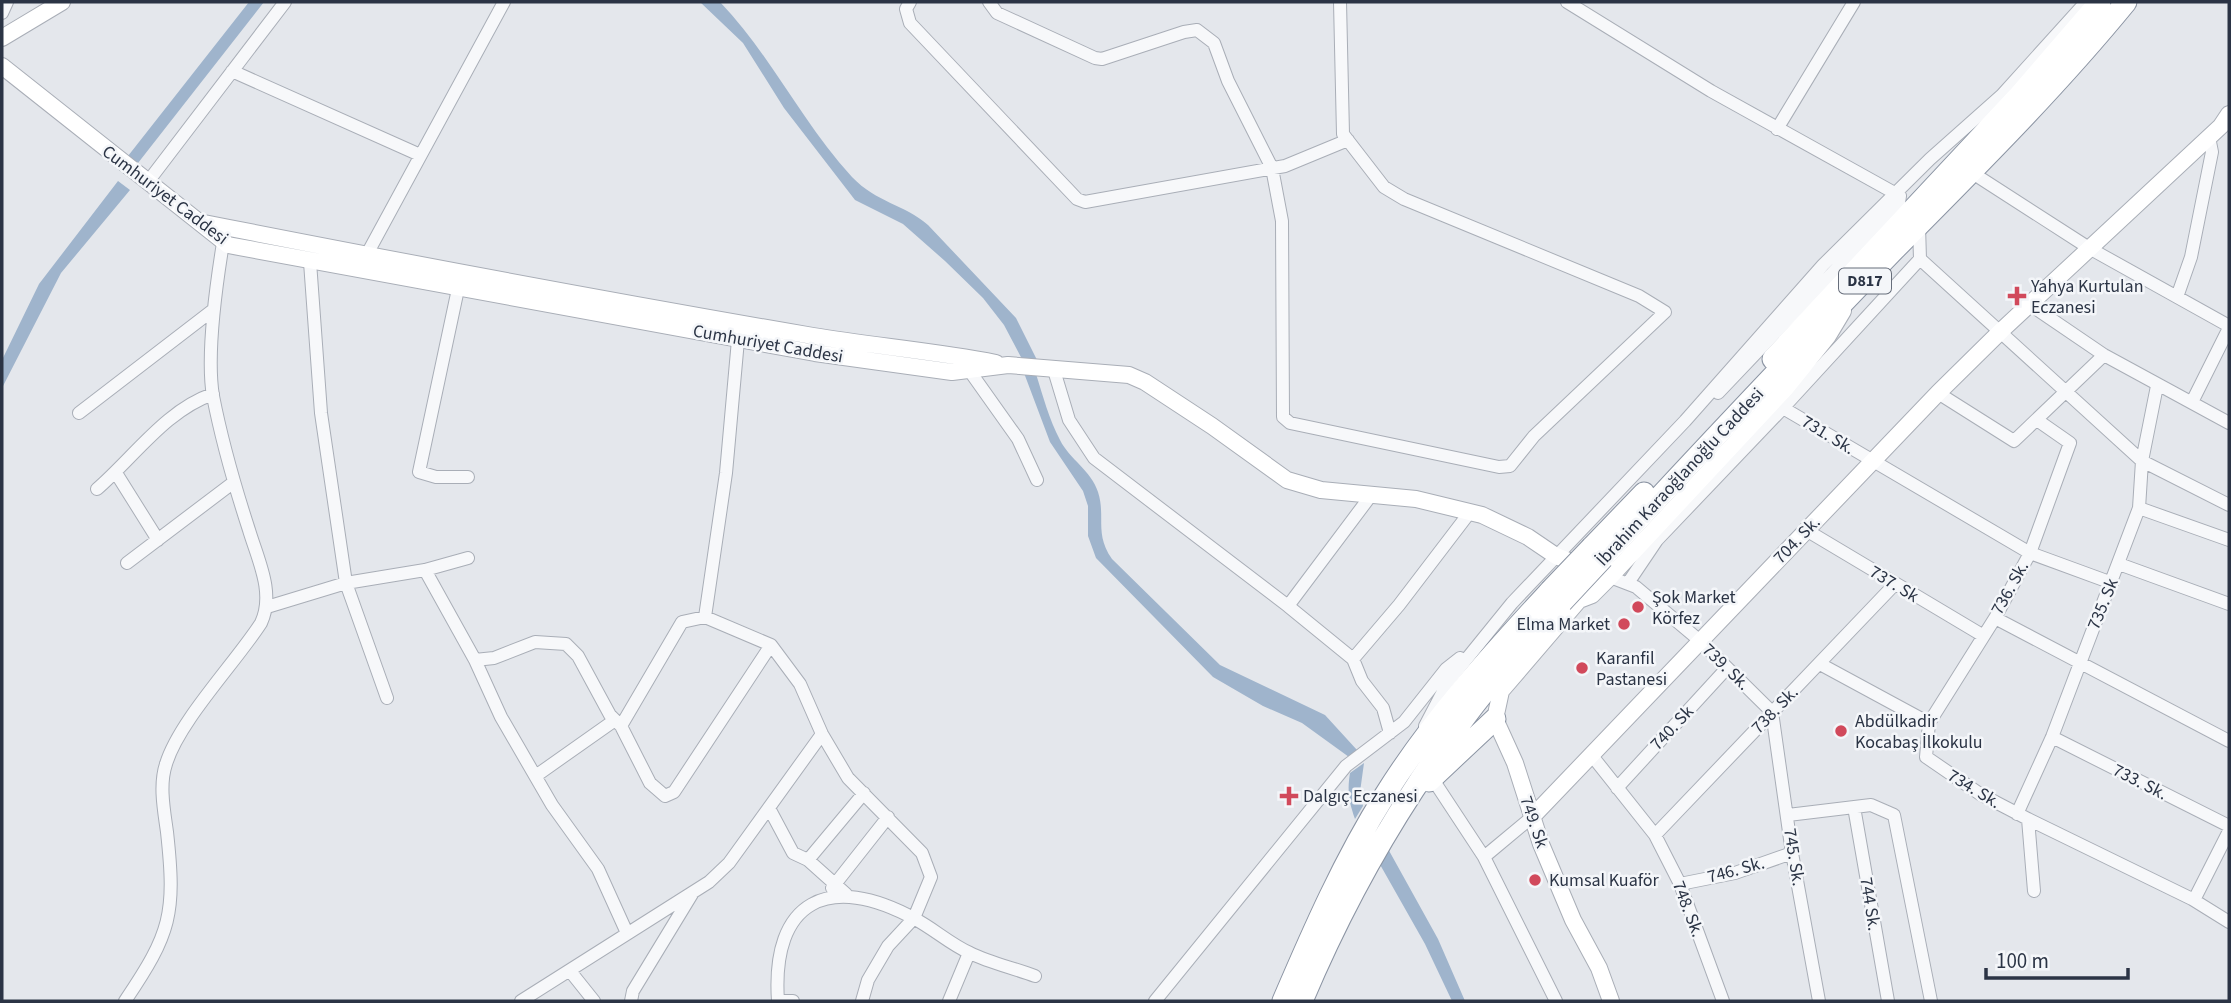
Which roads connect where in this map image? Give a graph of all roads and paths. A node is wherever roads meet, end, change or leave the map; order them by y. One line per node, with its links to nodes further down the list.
1 (7, 2): 13 (street)
2 (62, 2): 14 (street)
3 (285, 2): 16 (street)
4 (503, 2): 20 (street)
5 (909, 2): 21 (street)
6 (989, 2): 21 (street)
7 (1340, 2): 19 (street)
8 (1567, 2): 18 (street)
9 (1854, 2): 18 (street)
10 (2086, 2): 24 (street)
11 (2100, 2): 69 (highway, İbrahim Karaoğlanoğlu Caddesi / D817)
12 (2126, 2): 22 (highway, İbrahim Karaoğlanoğlu Caddesi / D817)
13 (2, 13)
14 (2, 38)
15 (2, 66): 23 (street, Cumhuriyet Caddesi)
16 (232, 71): 20 (street); 23 (street)
17 (2222, 127): 28 (street, 704. Sk.); 33 (street)
18 (1777, 129): 24 (street)
19 (1348, 140): 21 (street); 21 (street)
20 (420, 155): 29 (street)
21 (1272, 168)
22 (1971, 172): 26 (highway, İbrahim Karaoğlanoğlu Caddesi / D817); 28 (street)
23 (147, 183): 25 (street, Cumhuriyet Caddesi)
24 (1896, 192): 67 (street)
25 (201, 222): 27 (street, Cumhuriyet Caddesi); 29 (street)
26 (1919, 226): 30 (street); 69 (highway, İbrahim Karaoğlanoğlu Caddesi / D817)
27 (223, 243): 31 (street, Cumhuriyet Caddesi); 35 (street)
28 (2089, 248): 33 (street); 34 (street, 704. Sk.)
29 (366, 256): 40 (street)
30 (1920, 258): 37 (street); 48 (street)
31 (310, 262): 32 (street, Cumhuriyet Caddesi); 73 (street)
32 (458, 289): 38 (street, Cumhuriyet Caddesi); 55 (street)
33 (2177, 297): 36 (street)
34 (2029, 304): 37 (street, 704. Sk.); 39 (street)
35 (213, 310): 46 (street); 49 (street)
36 (2229, 327): 47 (street)
37 (2001, 330): 44 (street); 45 (street, 704. Sk.)
38 (738, 340): 42 (street, Cumhuriyet Caddesi); 81 (street)
39 (2104, 355): 43 (street); 44 (street)
40 (1008, 365): 41 (street, Cumhuriyet Caddesi); 42 (street, Cumhuriyet Caddesi)
41 (1053, 367): 59 (street, Cumhuriyet Caddesi); 79 (street)
42 (969, 370): 56 (street)
43 (2157, 386): 47 (street); 52 (street, 735. Sk)
44 (2067, 391): 50 (street); 52 (street)
45 (1938, 393): 50 (street); 53 (street, 704. Sk.)
46 (213, 394): 54 (street); 57 (street)
47 (2192, 402): 51 (street)
48 (1783, 408): 53 (street, 731. Sk.); 74 (street)
49 (79, 413)
50 (2037, 420): 66 (street, 736. Sk.)
51 (2229, 423)
52 (2142, 461): 60 (street); 61 (street, 735. Sk)
53 (1872, 463): 63 (street, 704. Sk.); 66 (street, 731. Sk.)
54 (116, 473): 58 (street); 64 (street)
55 (468, 477)
56 (1037, 480)
57 (234, 482): 64 (street); 80 (street)
58 (97, 489)
59 (1372, 494): 62 (street, Cumhuriyet Caddesi); 79 (street)
60 (2229, 505)
61 (2139, 508): 65 (street); 71 (street, 735. Sk)
62 (1470, 512): 67 (street, Cumhuriyet Caddesi); 87 (street)
63 (1806, 530): 76 (street, 737. Sk); 84 (street, 704. Sk.)
64 (158, 540): 70 (street)
65 (2229, 540)
66 (2030, 553): 75 (street, 731. Sk.); 82 (street, 736. Sk.)
67 (1556, 556): 69 (street, Cumhuriyet Caddesi); 86 (street)
68 (468, 558): 72 (street)
69 (1602, 561): 74 (street, 739. Sk.); 77 (highway, İbrahim Karaoğlanoğlu Caddesi / D817, bridge); 94 (street)
70 (127, 563)
71 (2119, 564): 75 (street, 735. Sk); 78 (street)
72 (425, 570): 73 (street); 88 (street)
73 (345, 583): 80 (street); 92 (street)
74 (1628, 583): 84 (street, 739. Sk.)
75 (2112, 583): 89 (street, 735. Sk)
76 (1894, 585): 83 (street, 737. Sk); 90 (street, 738. Sk.)
77 (1556, 597): 101 (highway, İbrahim Karaoğlanoğlu Caddesi / D817); 109 (highway, İbrahim Karaoğlanoğlu Caddesi / D817)
78 (2229, 604)
79 (1288, 606): 87 (street)
80 (267, 607): 133 (street)
81 (705, 617): 85 (street); 95 (street)
82 (1995, 618): 83 (street, 736. Sk.); 89 (street)
83 (1983, 635): 96 (street, 736. Sk.)
84 (1699, 640): 91 (street, 739. Sk.); 102 (street, 704. Sk.)
85 (771, 645): 95 (street); 98 (street)
86 (1471, 651): 97 (street); 101 (street)
87 (1353, 659): 97 (street)
88 (475, 660): 95 (street); 103 (street)
89 (2078, 663): 99 (street, 735. Sk); 100 (street)
90 (1820, 664): 93 (street, 738. Sk.); 96 (street)
91 (1727, 668): 93 (street, 739. Sk.); 105 (street, 740. Sk)
92 (387, 698)
93 (1772, 712): 110 (street, 745. Sk.); 115 (street, 738. Sk.)
94 (1496, 713): 104 (highway); 112 (street, 749. Sk)
95 (618, 723): 103 (street)
96 (1929, 723): 113 (street, 734. Sk.)
97 (1390, 733): 141 (street)
98 (822, 734): 106 (street); 108 (street)
99 (2052, 737): 113 (street, 735. Sk); 114 (street, 733. Sk.)
100 (2229, 741)
101 (1420, 744): 142 (highway, İbrahim Karaoğlanoğlu Caddesi / D817)
102 (1592, 757): 105 (street, 748. Sk.); 112 (street, 704. Sk.)
103 (537, 775): 129 (street)
104 (1432, 778): 109 (highway); 117 (street)
105 (1617, 788): 115 (street, 748. Sk.)
106 (864, 793): 111 (street); 118 (street)
107 (1854, 807): 110 (street); 149 (street, 744 Sk.); 150 (street)
108 (769, 808): 118 (street); 122 (street)
109 (1398, 812): 124 (highway, İbrahim Karaoğlanoğlu Caddesi / D817)
110 (1788, 815): 116 (street, 745. Sk.)
111 (887, 817): 119 (street); 127 (street)
112 (1532, 817): 117 (street, 704. Sk.); 146 (street, 749. Sk)
113 (2023, 817): 121 (street); 126 (street)
114 (2229, 828): 126 (street)
115 (1655, 835): 120 (street, 748. Sk.)
116 (1792, 853): 120 (street, 746. Sk.); 148 (street, 745. Sk.)
117 (1484, 857): 145 (street)
118 (808, 860): 119 (street)
119 (836, 882): 123 (street); 125 (street)
120 (1680, 884): 147 (street, 748. Sk.)
121 (2034, 891)
122 (692, 894): 129 (street); 136 (street)
123 (846, 894): 125 (street); 127 (street)
124 (1351, 896): 143 (highway, İbrahim Karaoğlanoğlu Caddesi / D817); 144 (highway)
125 (822, 900): 137 (street)
126 (2194, 900): 128 (street)
127 (914, 918): 130 (street); 139 (street)
128 (2229, 922)
129 (627, 933): 131 (street)
130 (969, 953): 132 (street); 140 (street)
131 (570, 971): 134 (street); 135 (street)
132 (1035, 976)
133 (125, 1001)
134 (521, 1001)
135 (594, 1001)
136 (631, 1001)
137 (778, 1001): 138 (street)
138 (793, 1001)
139 (862, 1001)
140 (949, 1001)
141 (1155, 1001)
142 (1281, 1001)
143 (1302, 1001)
144 (1318, 1001)
145 (1556, 1001)
146 (1611, 1001)
147 (1723, 1001)
148 (1819, 1001)
149 (1888, 1001)
150 (1931, 1001)

